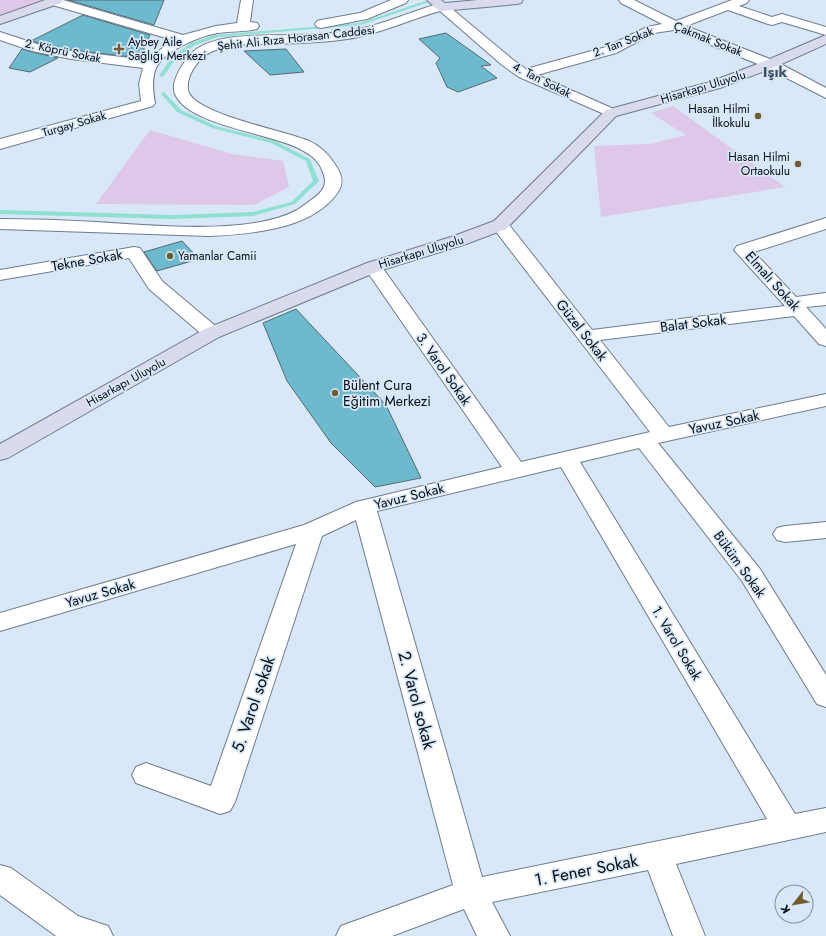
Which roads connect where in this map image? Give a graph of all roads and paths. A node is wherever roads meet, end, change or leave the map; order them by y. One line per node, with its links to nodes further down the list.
1 (247, 0): 13 (street)
2 (402, 0): 10 (street, Şehit Ali Rıza Horasan Caddesi)
3 (517, 0): 7 (street, Şehit Ali Rıza Horasan Caddesi)
4 (625, 0): 12 (street, Çakmak Sokak)
5 (743, 0): 8 (street, 2. Tan Sokak)
6 (55, 1): 9 (street); 15 (street)
7 (438, 3): 18 (street, 4. Tan Sokak); 19 (street, Şehit Ali Rıza Horasan Caddesi)
8 (728, 6): 12 (street, 2. Tan Sokak); 16 (street)
9 (0, 20)
10 (311, 24)
11 (266, 26): 13 (street, Şehit Ali Rıza Horasan Caddesi)
12 (675, 26): 17 (street, Çakmak Sokak); 18 (street, 2. Tan Sokak)
13 (243, 27): 15 (street, Şehit Ali Rıza Horasan Caddesi)
14 (0, 36): 19 (street, 2. Köprü Sokak)
15 (183, 39): 19 (street, Şehit Ali Rıza Horasan Caddesi)
16 (824, 40): 17 (street, Hisarkapı Uluyolu)
17 (770, 64): 20 (street, Çakmak Sokak); 22 (street, Hisarkapı Uluyolu)
18 (524, 74): 22 (street, 4. Tan Sokak)
19 (162, 75): 21 (street, Şehit Ali Rıza Horasan Caddesi); 25 (street)
20 (826, 94)
21 (148, 103): 23 (street, Turgay Sokak)
22 (611, 113): 26 (street, Hisarkapı Uluyolu)
23 (0, 144)
24 (826, 223): 30 (street, Elmalı Sokak)
25 (0, 224)
26 (500, 224): 27 (street, Hisarkapı Uluyolu); 32 (street, Güzel Sokak)
27 (373, 267): 31 (street, Hisarkapı Uluyolu); 38 (street, 3. Varol Sokak)
28 (0, 275): 31 (street, Tekne Sokak)
29 (826, 299): 30 (street, Balat Sokak)
30 (796, 307): 32 (street, Balat Sokak); 33 (street, Elmalı Sokak)
31 (212, 333): 36 (street, Hisarkapı Uluyolu)
32 (587, 336): 35 (street, Güzel Sokak)
33 (826, 340)
34 (826, 400): 35 (street, Yavuz Sokak)
35 (654, 437): 37 (street, Yavuz Sokak); 44 (street, Büküm Sokak)
36 (0, 453)
37 (567, 458): 38 (street, Yavuz Sokak); 47 (street, 1. Varol Sokak)
38 (515, 470): 39 (street, Yavuz Sokak)
39 (364, 507): 41 (street, Yavuz Sokak); 50 (street, 2. Varol sokak)
40 (826, 530): 42 (street)
41 (312, 531): 43 (street, Yavuz Sokak); 45 (street, 5. Varol sokak)
42 (785, 534)
43 (0, 622)
44 (826, 697)
45 (146, 774)
46 (826, 820): 47 (street, 1. Fener Sokak)
47 (788, 828): 48 (street, 1. Fener Sokak)
48 (657, 855): 50 (street, 1. Fener Sokak); 54 (street)
49 (0, 878): 51 (street)
50 (470, 893): 52 (street, 1. Fener Sokak); 53 (street, 2. Varol sokak)
51 (77, 933)
52 (352, 936)
53 (494, 936)
54 (689, 936)

